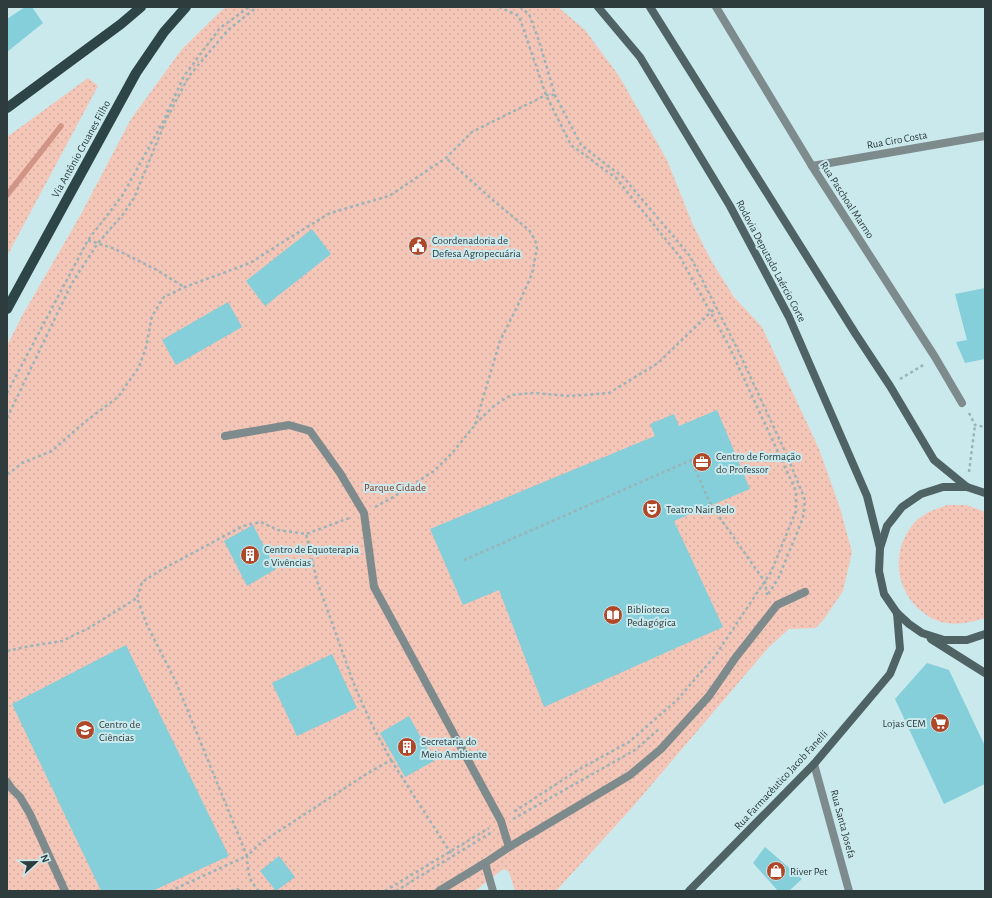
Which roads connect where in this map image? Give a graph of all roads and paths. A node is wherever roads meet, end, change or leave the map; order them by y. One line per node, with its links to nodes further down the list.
1 (141, 7): 14 (main road)
2 (186, 7): 22 (main road, Via Antônio Cruanes Filho)
3 (249, 7): 18 (path)
4 (257, 7): 19 (path)
5 (499, 7): 12 (path)
6 (520, 7): 13 (path)
7 (598, 7): 38 (main road, Rodovia Deputado Laércio Corte)
8 (650, 7): 11 (main road)
9 (654, 7): 11 (main road)
10 (716, 7): 17 (street, Rua Paschoal Marmo)
11 (666, 33): 25 (main road)
12 (546, 95): 13 (path); 16 (path); 23 (path)
13 (556, 95): 21 (path)
14 (7, 108)
15 (985, 136): 17 (street, Rua Ciro Costa)
16 (446, 158): 20 (path); 29 (path)
17 (812, 166): 24 (street, Rua Paschoal Marmo)
18 (88, 240): 19 (path); 26 (path)
19 (98, 243): 20 (path); 28 (path)
20 (185, 287): 33 (path)
21 (716, 308): 23 (path); 40 (path)
22 (7, 309)
23 (711, 312): 29 (path); 40 (path)
24 (935, 357): 25 (path); 27 (street, Rua Paschoal Marmo)
25 (890, 386): 34 (main road)
26 (7, 393)
27 (962, 402): 30 (path)
28 (7, 418)
29 (475, 425): 36 (path)
30 (975, 425): 31 (path); 34 (path)
31 (985, 427)
32 (225, 436): 36 (street)
33 (7, 474)
34 (966, 487): 35 (main road); 38 (main road)
35 (985, 493)
36 (364, 512): 37 (path); 52 (street)
37 (306, 534): 42 (path); 49 (path)
38 (880, 548): 43 (main road)
39 (464, 560): 40 (path)
40 (765, 582): 52 (path)
41 (805, 592): 53 (street)
42 (136, 598): 46 (path); 55 (path)
43 (897, 614): 44 (main road); 50 (main road, Rua Farmacêutico Jacob Fanelli)
44 (922, 633): 45 (main road); 47 (main road)
45 (985, 634)
46 (7, 651)
47 (985, 673)
48 (663, 725): 52 (path)
49 (390, 760): 54 (path); 55 (path)
50 (814, 764): 67 (main road, Rua Farmacêutico Jacob Fanelli); 68 (street, Rua Santa Josefa)
51 (7, 782): 58 (street)
52 (502, 823): 53 (street); 54 (path); 56 (path)
53 (509, 847): 57 (street)
54 (450, 852): 56 (path); 63 (path)
55 (247, 856): 59 (path); 62 (path)
56 (454, 856): 64 (path)
57 (485, 863): 65 (street); 66 (street)
58 (65, 891)
59 (170, 891)
60 (231, 891): 61 (path)
61 (240, 891)
62 (259, 891)
63 (385, 891)
64 (396, 891)
65 (439, 891)
66 (493, 891)
67 (689, 891)
68 (849, 891)

